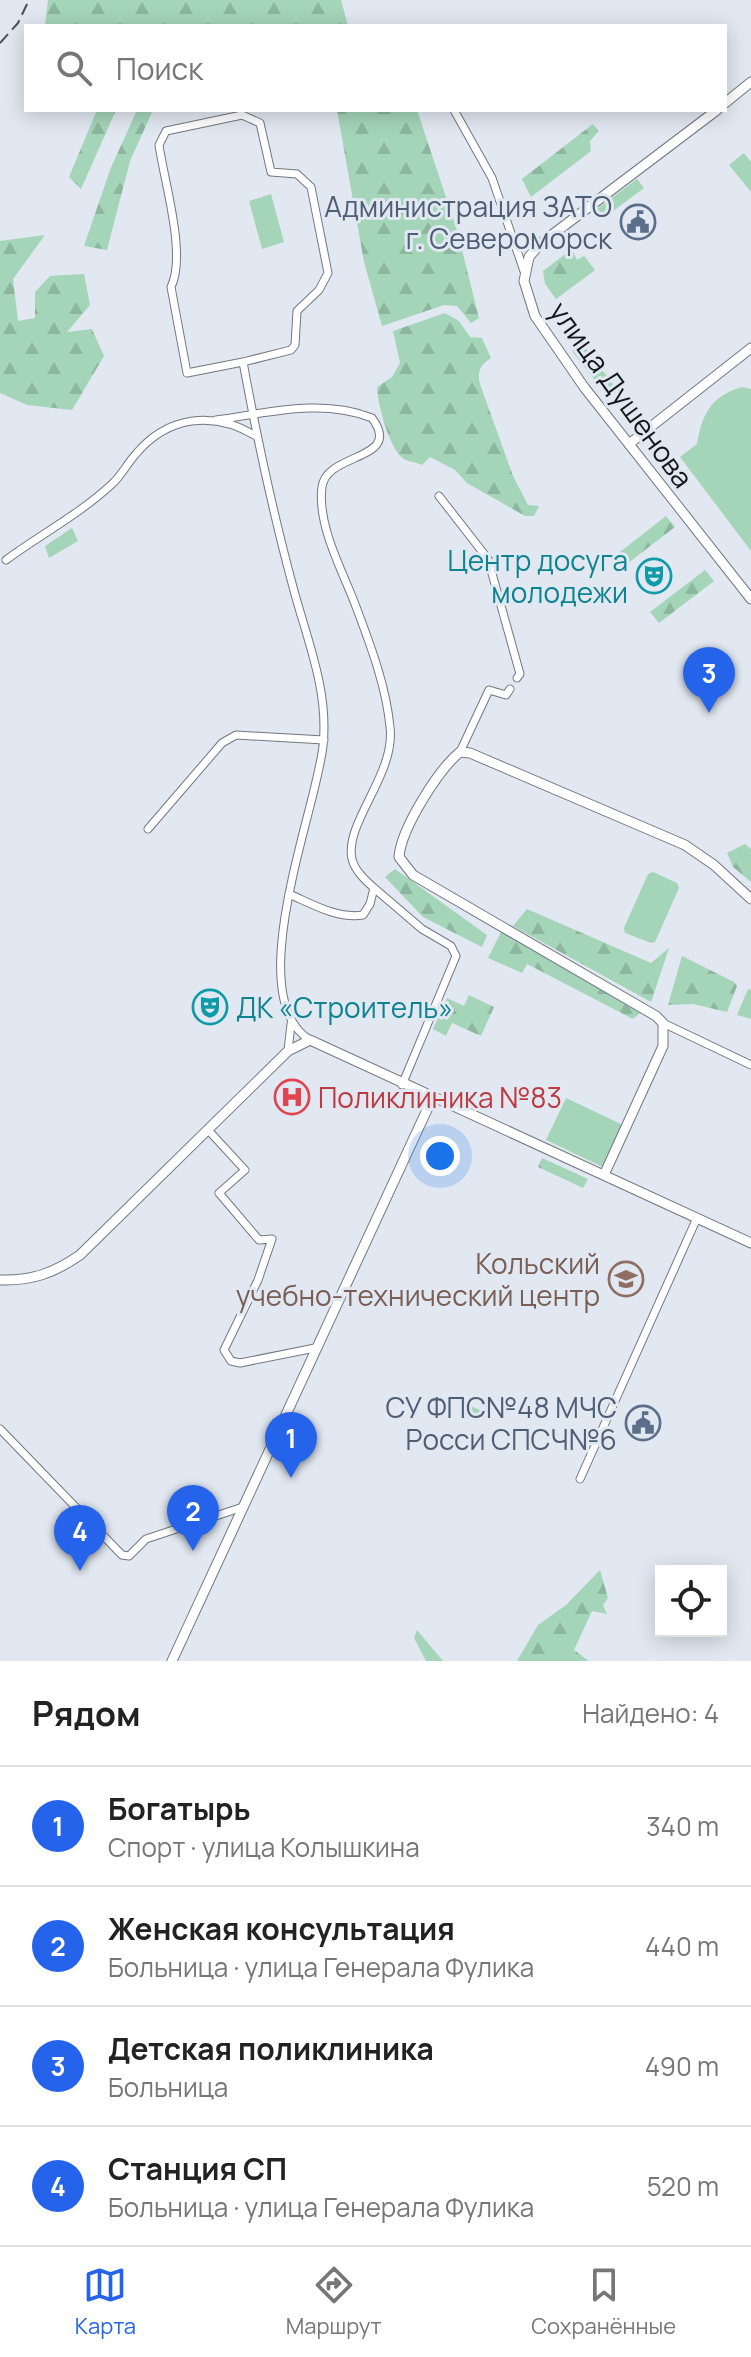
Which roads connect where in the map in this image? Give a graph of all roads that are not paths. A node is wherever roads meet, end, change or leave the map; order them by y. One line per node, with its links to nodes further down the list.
1 (751, 82): 2 (street)
2 (727, 101)
3 (455, 112): 5 (street, улица Душенова)
4 (714, 112): 5 (street)
5 (525, 274): 11 (street, улица Душенова)
6 (751, 348): 11 (street)
7 (243, 362): 7 (street); 8 (street)
8 (253, 415): 9 (street); 10 (street); 20 (street)
9 (216, 420): 10 (street); 13 (street)
10 (256, 436): 17 (street)
11 (629, 444): 14 (street, улица Душенова)
12 (439, 496): 15 (street)
13 (6, 560)
14 (751, 599)
15 (517, 678)
16 (510, 689): 18 (street)
17 (324, 740): 19 (street); 21 (street)
18 (460, 752): 22 (street); 23 (street)
19 (148, 829)
20 (374, 888): 21 (street); 30 (street)
21 (289, 894): 24 (street)
22 (751, 899)
23 (663, 1023): 25 (street); 26 (street)
24 (291, 1024): 27 (street); 28 (street)
25 (683, 1033): 26 (street); 29 (street)
26 (664, 1039): 33 (street)
27 (310, 1040): 28 (street); 30 (street)
28 (288, 1051): 32 (street)
29 (751, 1065)
30 (402, 1085): 31 (street)
31 (432, 1099): 33 (street); 37 (street)
32 (209, 1131): 36 (street); 37 (street)
33 (604, 1175): 34 (street)
34 (697, 1218): 35 (street); 39 (street)
35 (751, 1243)
36 (0, 1277)
37 (315, 1348): 40 (street)
38 (0, 1429): 40 (street)
39 (580, 1479)
40 (243, 1507): 41 (street)
41 (172, 1661)

